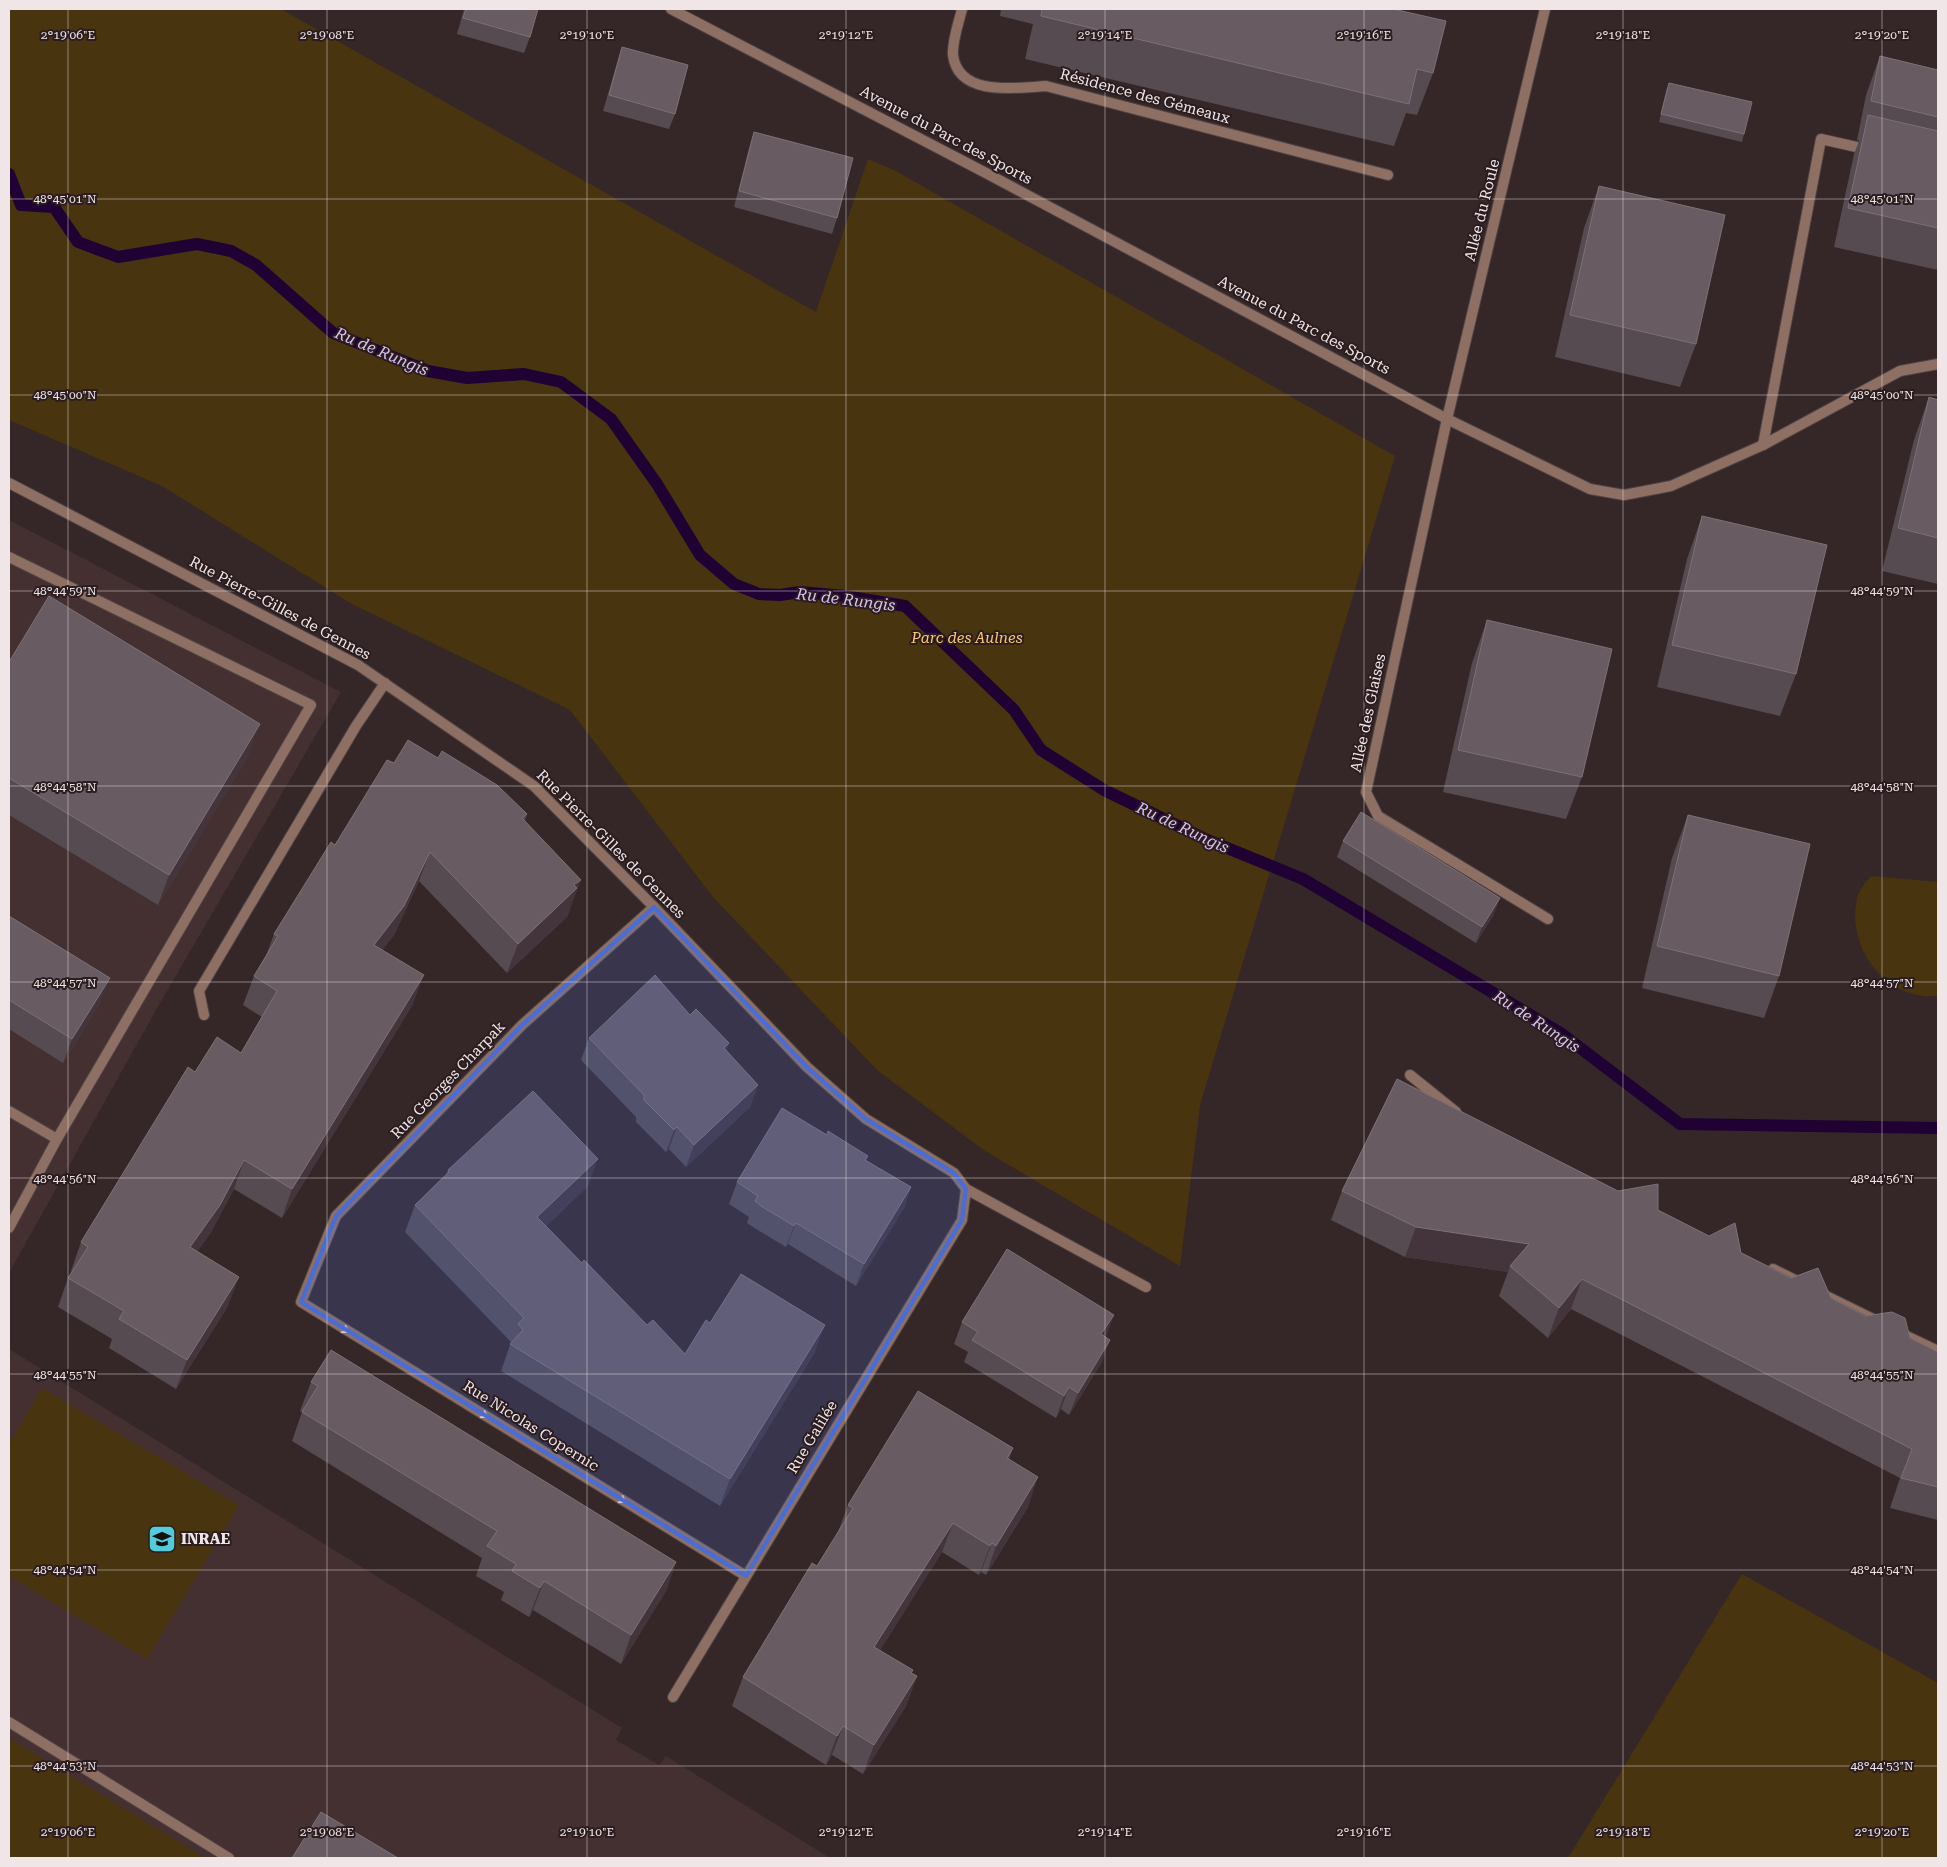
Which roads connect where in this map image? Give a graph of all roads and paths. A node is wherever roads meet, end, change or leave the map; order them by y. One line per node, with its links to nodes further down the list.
1 (671, 9): 7 (street, Avenue du Parc des Sports)
2 (962, 9): 5 (street, Résidence des Gémeaux)
3 (1545, 9): 7 (street, Allée du Roule)
4 (1884, 154): 8 (street)
5 (1388, 175)
6 (1938, 364): 8 (street, Avenue du Parc des Sports)
7 (1447, 419): 8 (street, Avenue du Parc des Sports); 13 (street, Allée des Glaises)
8 (1764, 445)
9 (9, 483): 11 (street, Rue Pierre-Gilles de Gennes)
10 (9, 557): 18 (street)
11 (385, 683): 12 (street, Rue Pierre-Gilles de Gennes); 14 (street)
12 (654, 907): 19 (street, Rue Pierre-Gilles de Gennes); 23 (street, Rue Georges Charpak)
13 (1548, 919)
14 (204, 1014)
15 (1410, 1075): 17 (street)
16 (9, 1111): 18 (street)
17 (1461, 1116)
18 (57, 1139): 20 (street)
19 (966, 1190): 22 (street, Rue Pierre-Gilles de Gennes); 25 (street, Rue Galilée)
20 (9, 1228)
21 (1763, 1264): 24 (street)
22 (1146, 1287)
23 (301, 1302): 25 (street, Rue Nicolas Copernic, one-way to 25)
24 (1938, 1351)
25 (746, 1576): 26 (street, Rue Galilée)
26 (673, 1696)
27 (9, 1722): 28 (street)
28 (229, 1858)

